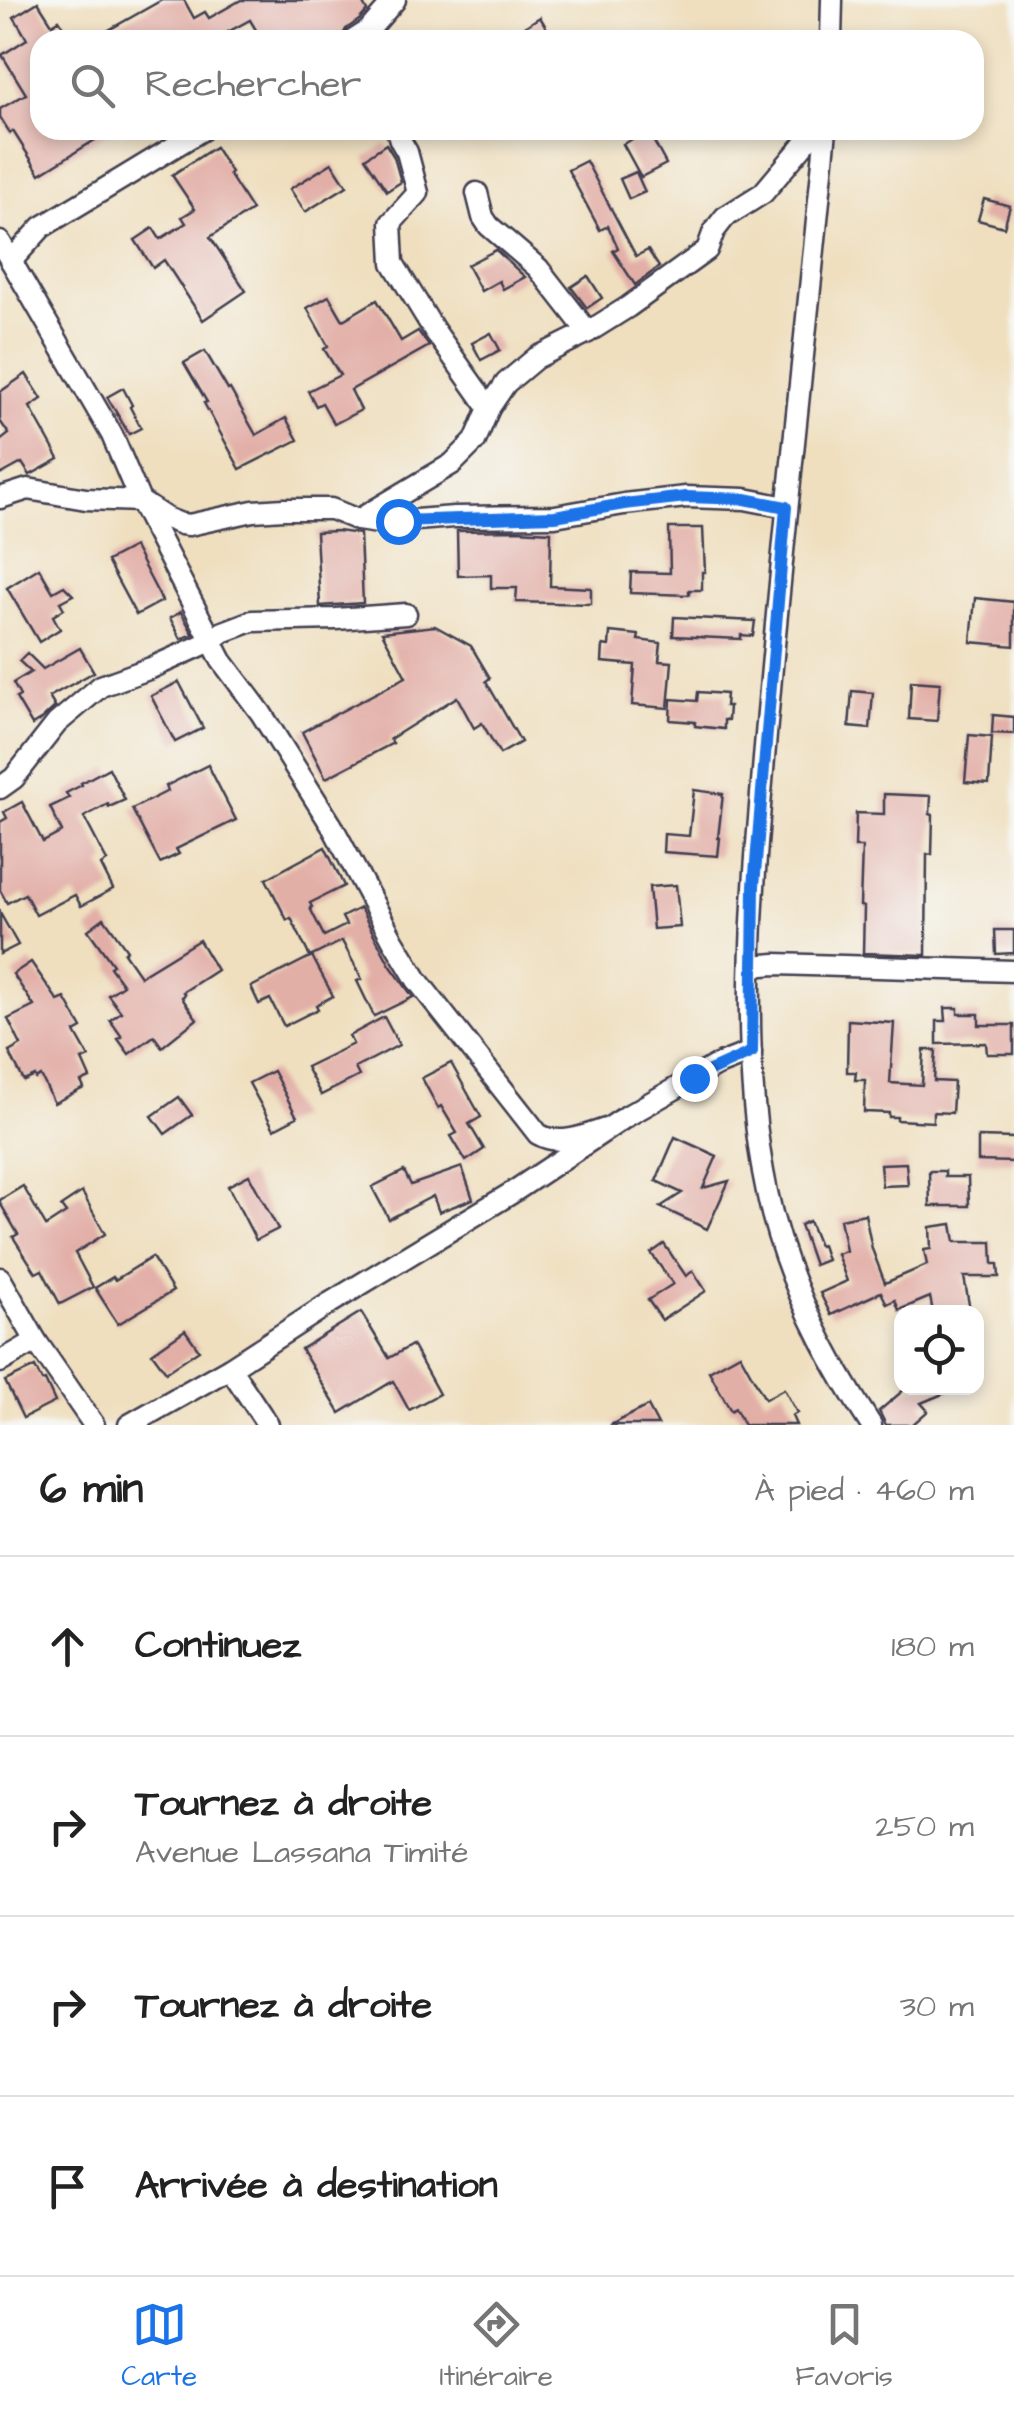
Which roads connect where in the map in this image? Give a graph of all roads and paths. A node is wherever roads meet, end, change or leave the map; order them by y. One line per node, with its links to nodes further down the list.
1 (395, 0): 3 (street)
2 (832, 0): 4 (street)
3 (370, 30)
4 (831, 30)
5 (186, 140): 11 (street)
6 (400, 140): 13 (street)
7 (808, 140): 12 (street)
8 (825, 140): 16 (street)
9 (477, 193): 12 (street)
10 (0, 242): 11 (street)
11 (11, 261): 15 (street)
12 (588, 332): 13 (street)
13 (489, 408): 17 (street)
14 (0, 498): 15 (street)
15 (140, 502): 17 (street); 19 (street)
16 (786, 507): 17 (street); 21 (street)
17 (358, 520)
18 (406, 614): 19 (street)
19 (210, 641): 20 (street); 24 (street)
20 (0, 788)
21 (752, 966): 22 (street); 23 (street)
22 (1014, 970)
23 (752, 1052): 24 (street); 32 (street)
24 (606, 1129): 28 (street)
25 (0, 1278): 26 (street)
26 (36, 1342): 27 (street); 29 (street)
27 (0, 1362)
28 (230, 1368): 30 (street); 31 (street)
29 (94, 1425)
30 (129, 1425)
31 (268, 1425)
32 (871, 1425)

